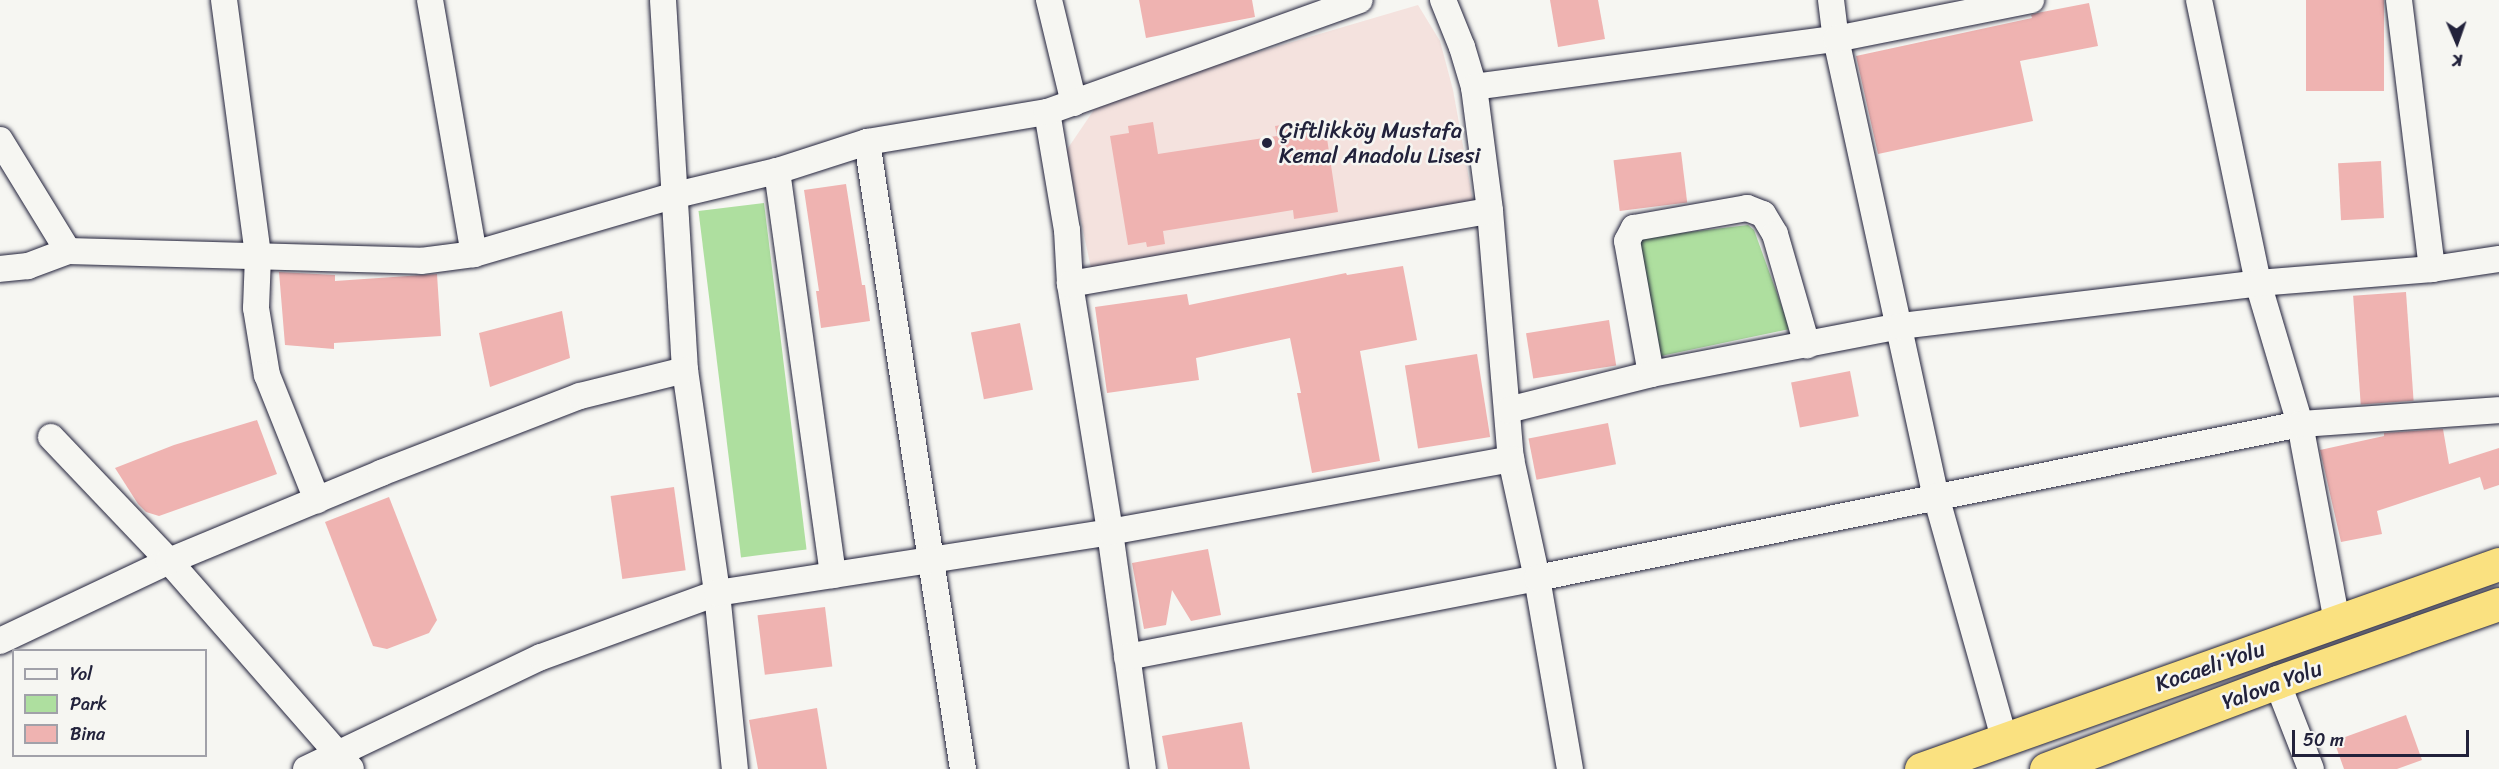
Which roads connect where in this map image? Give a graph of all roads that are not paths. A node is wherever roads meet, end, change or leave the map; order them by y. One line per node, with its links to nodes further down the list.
1 (224, 0): 22 (street)
2 (430, 0): 21 (street)
3 (663, 0): 18 (street)
4 (1049, 0): 13 (street)
5 (1443, 0): 12 (street)
6 (1831, 0): 11 (street)
7 (2031, 0): 11 (street)
8 (2199, 0): 26 (street)
9 (2399, 0): 25 (street)
10 (1356, 1): 13 (street)
11 (1836, 39): 12 (street); 28 (street)
12 (1473, 87): 19 (street)
13 (1074, 103): 14 (street)
14 (1047, 112): 16 (street); 27 (street)
15 (0, 140): 20 (street)
16 (867, 142): 17 (street); 41 (street)
17 (777, 171): 18 (street); 43 (street)
18 (676, 195): 21 (street); 30 (street)
19 (1490, 211): 27 (street); 32 (street)
20 (68, 251): 22 (street); 24 (street)
21 (474, 254): 22 (street)
22 (258, 256): 38 (street)
23 (2499, 259): 25 (street)
24 (0, 269)
25 (2432, 269): 26 (street)
26 (2258, 283): 28 (street); 34 (street)
27 (1070, 284): 39 (street)
28 (1900, 326): 29 (street); 37 (street)
29 (1807, 345): 31 (street); 31 (street)
30 (685, 370): 38 (street); 45 (street)
31 (1652, 374): 32 (street)
32 (1508, 410): 36 (street)
33 (2499, 410): 34 (street)
34 (2300, 424): 37 (street); 47 (street)
35 (51, 437): 40 (street)
36 (1511, 459): 39 (street); 44 (street)
37 (1935, 496): 44 (street); 51 (street)
38 (317, 500): 40 (street)
39 (1110, 532): 41 (street); 49 (street)
40 (168, 561): 48 (street); 52 (street)
41 (931, 561): 43 (street); 55 (street)
42 (2499, 564): 47 (highway, Kocaeli̇ Yolu)
43 (833, 575): 45 (street)
44 (1537, 578): 49 (street); 57 (street)
45 (717, 593): 52 (street); 54 (street)
46 (2499, 604): 50 (highway, Yalova Yolu)
47 (2337, 622): 51 (highway, Kocaeli̇ Yolu)
48 (0, 640)
49 (1127, 657): 56 (street)
50 (2277, 682): 59 (highway, Yalova Yolu); 60 (street)
51 (2004, 738): 58 (highway, Kocaeli̇ Yolu)
52 (345, 762): 53 (street)
53 (306, 769)
54 (735, 769)
55 (963, 769)
56 (1143, 769)
57 (1570, 769)
58 (1922, 769)
59 (2046, 769)
60 (2311, 769)

